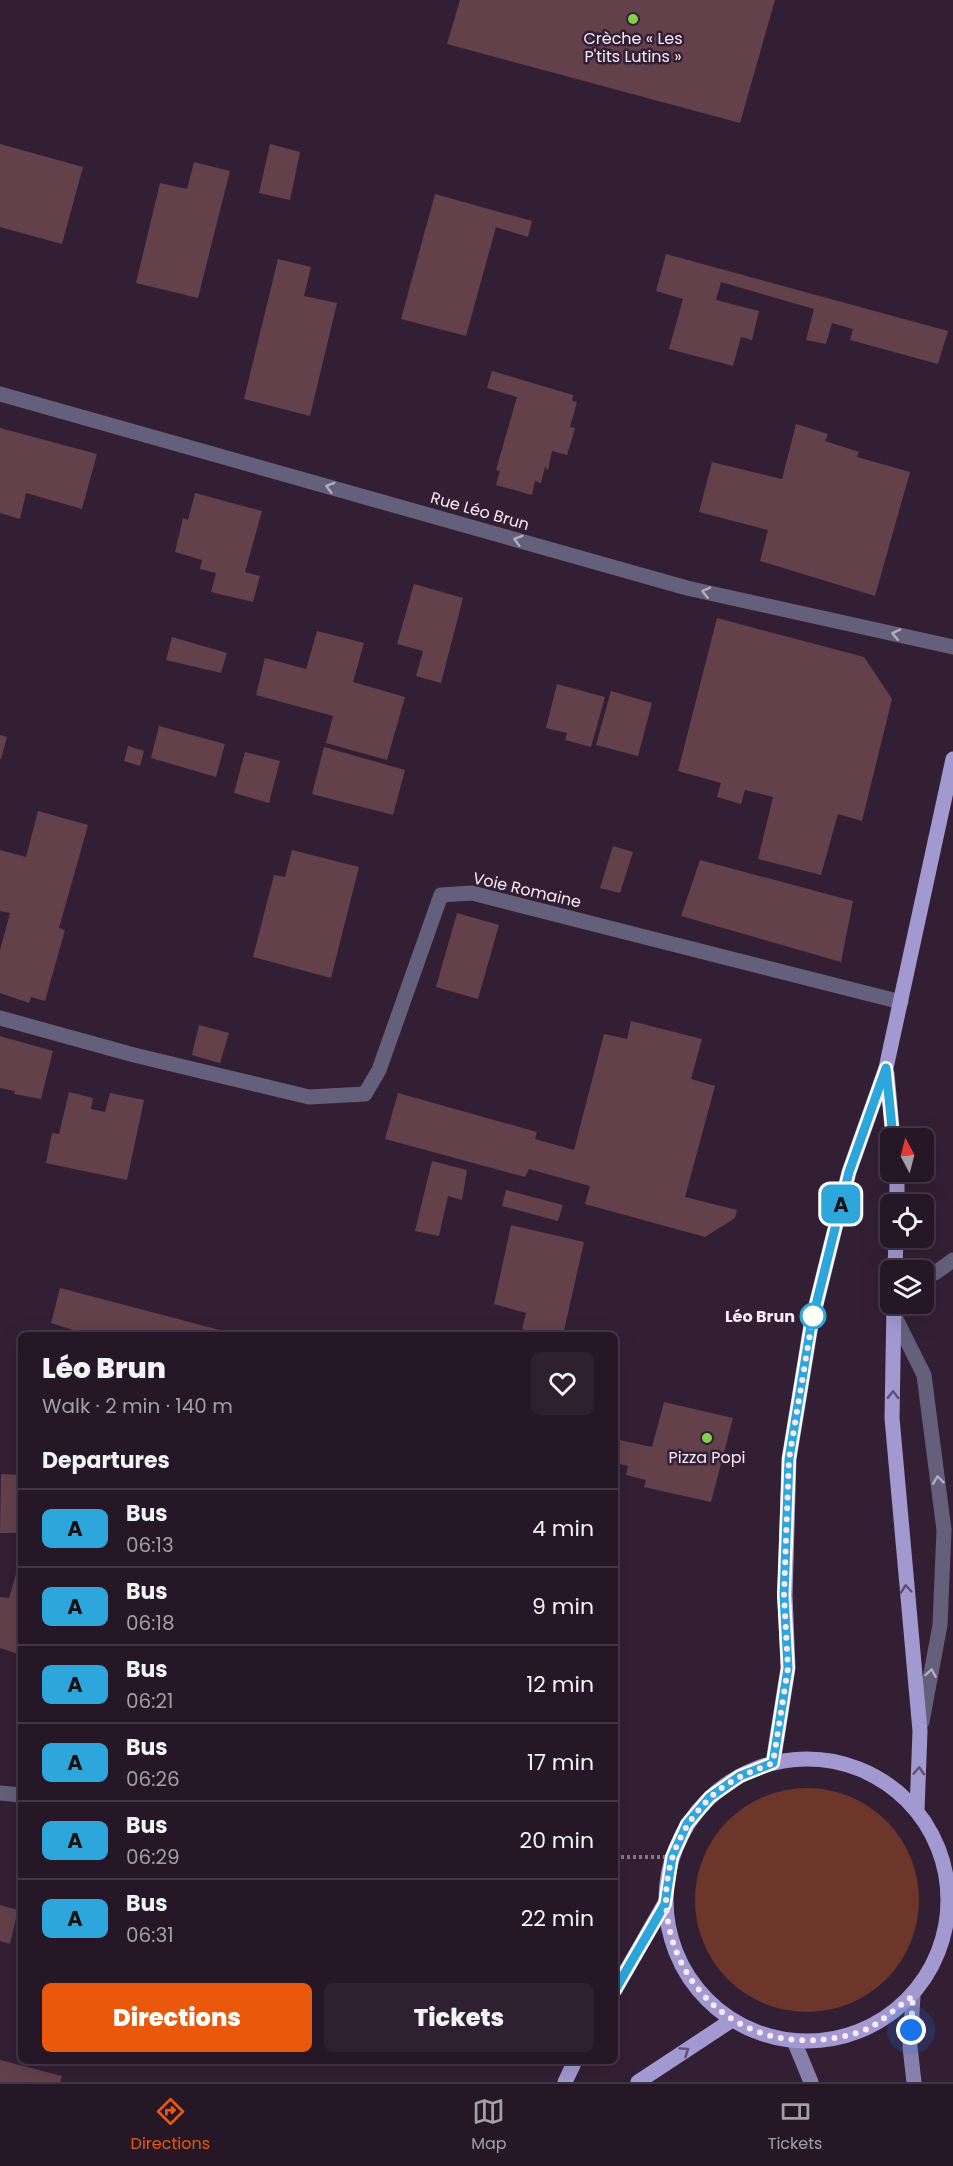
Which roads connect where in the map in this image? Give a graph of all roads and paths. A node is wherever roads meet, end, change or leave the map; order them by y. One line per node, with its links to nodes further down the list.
1 (0, 394): 2 (street, Rue Léo Brun, one-way to 1)
2 (953, 647)
3 (953, 759): 4 (main road)
4 (901, 1002): 5 (street, Voie Romaine); 6 (main road)
5 (0, 1017)
6 (886, 1068): 7 (main road); 13 (main road)
7 (892, 1128)
8 (953, 1260): 9 (street)
9 (934, 1273)
10 (894, 1314): 12 (main road, one-way to 10)
11 (897, 1314): 12 (street, one-way to 11)
12 (920, 1731): 16 (main road, one-way to 12)
13 (773, 1763): 16 (main road); 18 (main road)
14 (0, 1793): 15 (street)
15 (18, 1795)
16 (917, 1811): 21 (main road)
17 (618, 1857): 18 (path)
18 (672, 1857): 19 (main road)
19 (665, 1904): 20 (main road); 22 (main road)
20 (618, 1985)
21 (913, 1996): 23 (main road); 28 (main road)
22 (732, 2020): 23 (main road); 26 (main road, one-way to 22)
23 (794, 2041): 27 (main road)
24 (574, 2064): 25 (main road)
25 (565, 2082)
26 (638, 2082)
27 (812, 2082)
28 (914, 2082)

